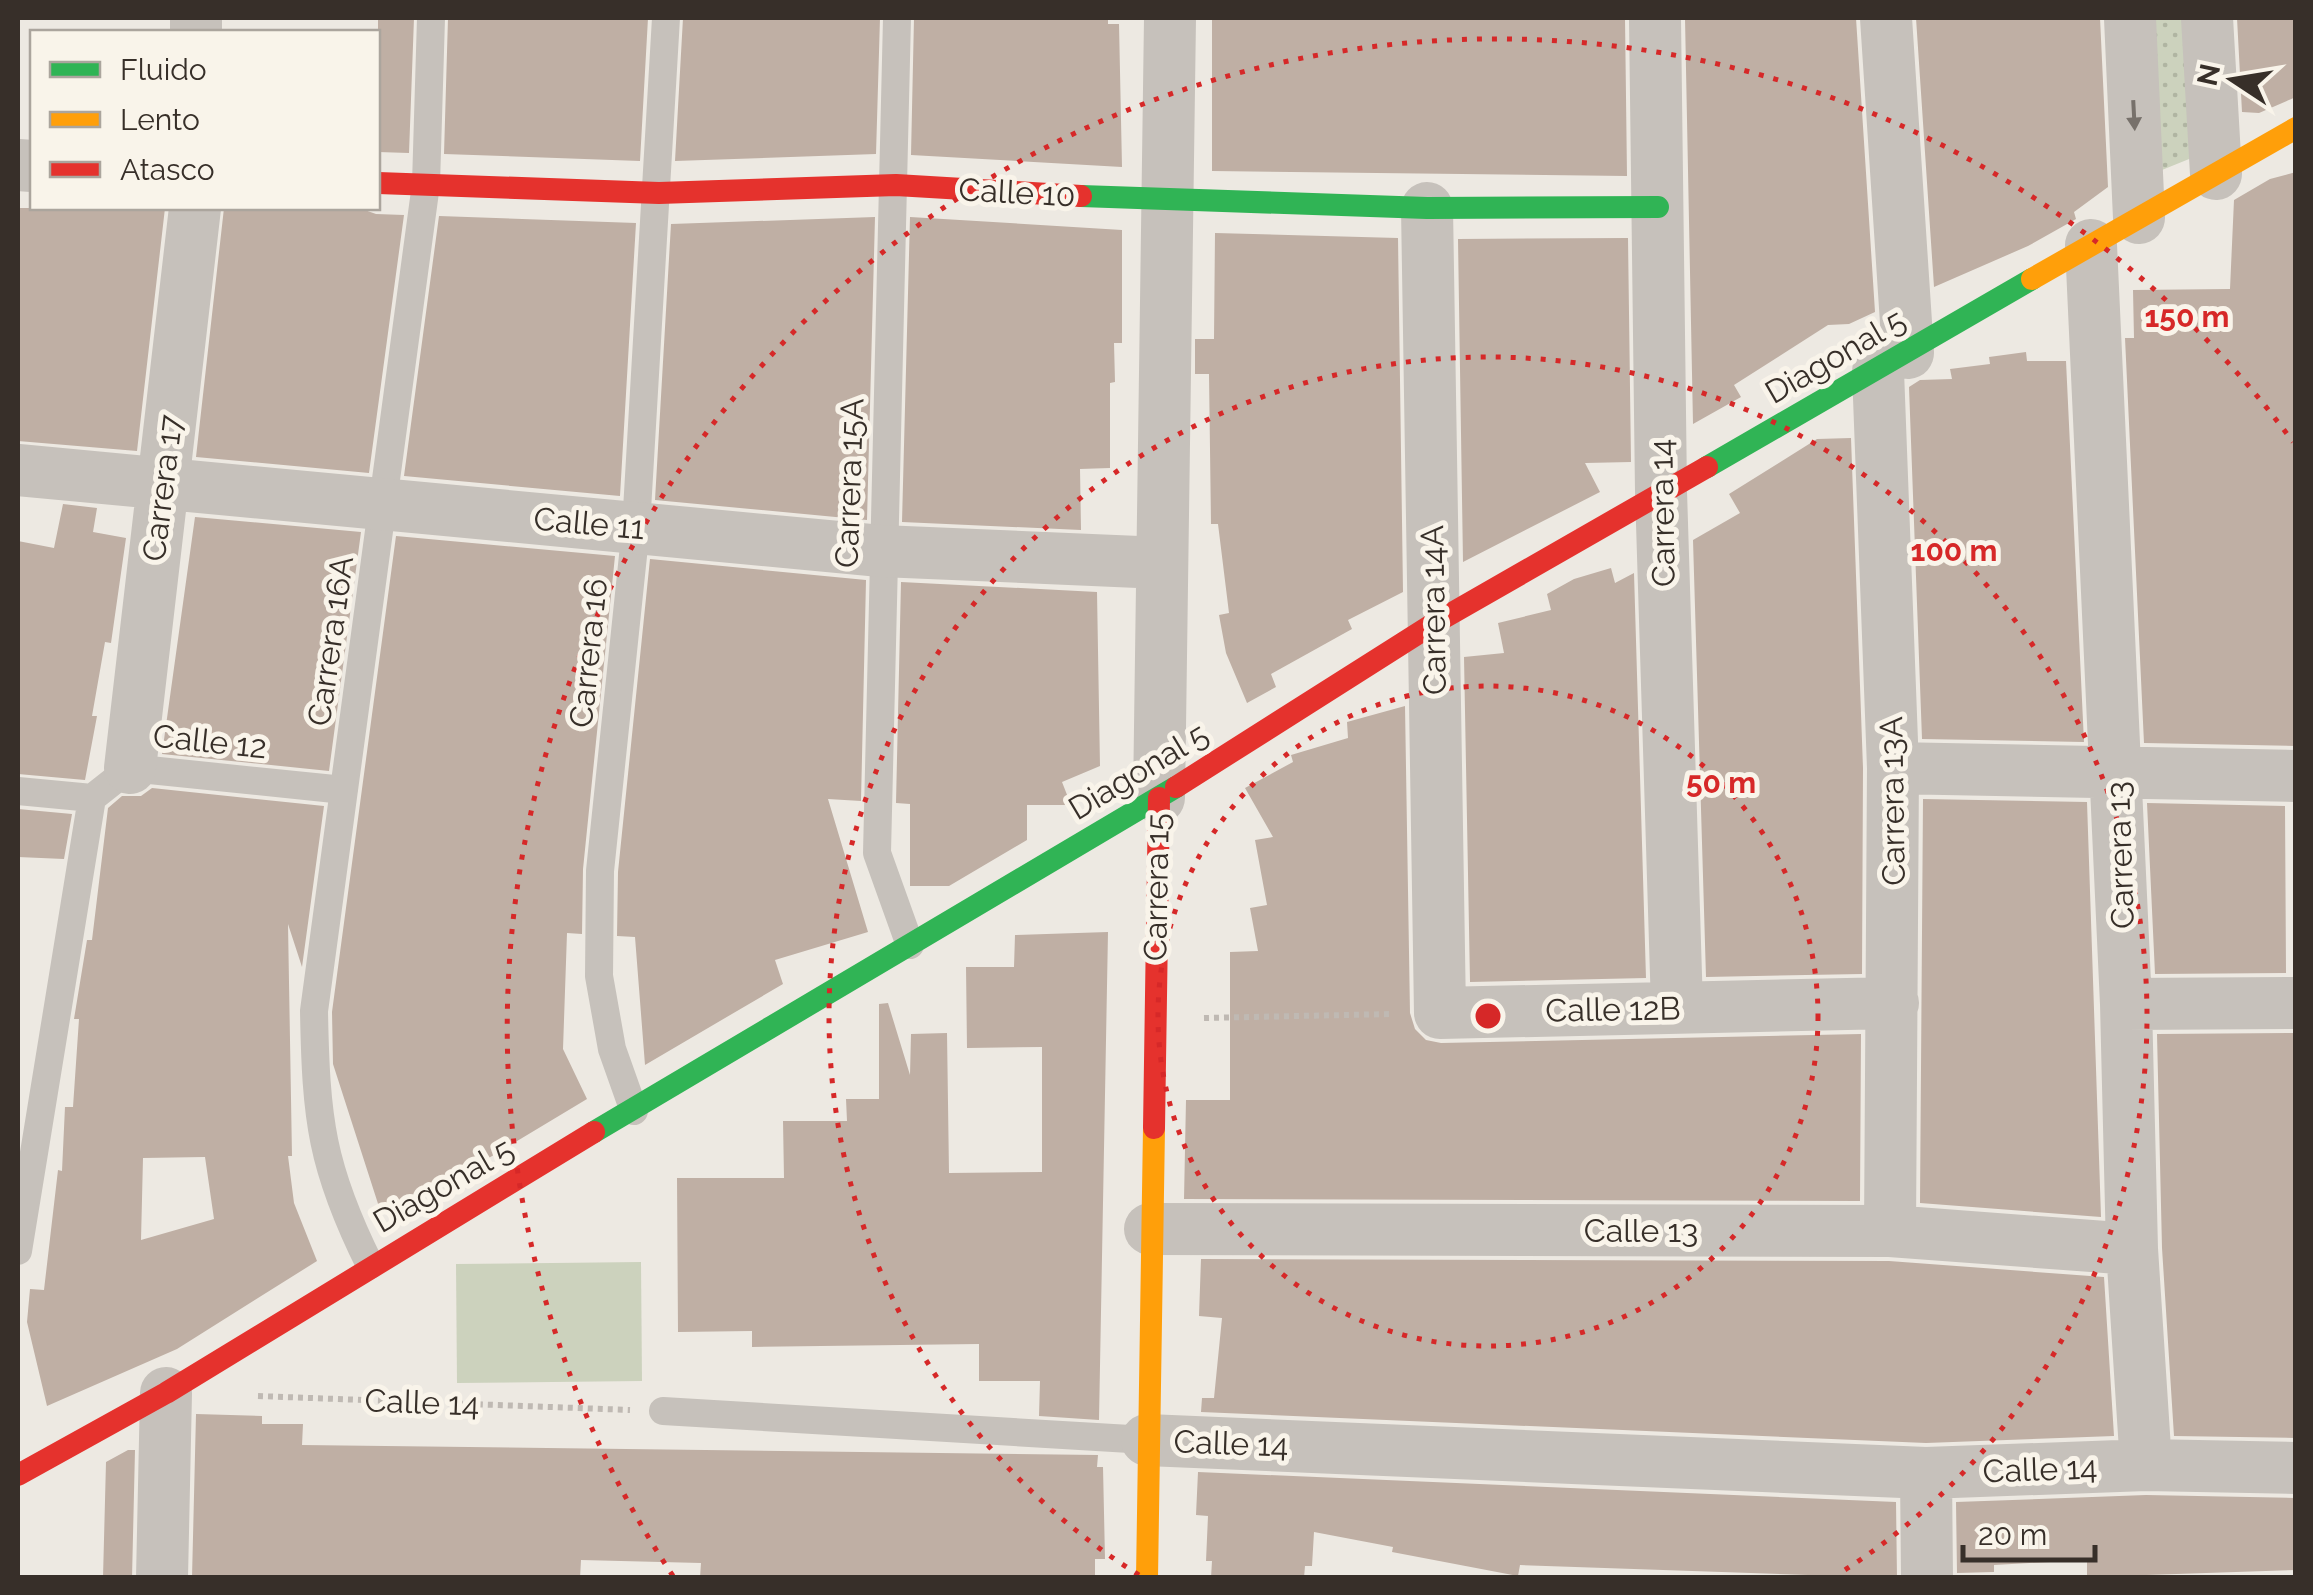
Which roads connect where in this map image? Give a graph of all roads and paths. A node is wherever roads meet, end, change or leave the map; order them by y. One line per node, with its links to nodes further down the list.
1 (431, 18): 12 (lane, Carrera 16A)
2 (666, 18): 14 (lane, Carrera 16)
3 (896, 18): 13 (lane, Carrera 15A)
4 (1170, 18): 15 (street, Carrera 15)
5 (1655, 18): 16 (street, Carrera 14)
6 (1886, 18): 21 (street, Carrera 13A)
7 (2130, 18): 19 (street, one-way to 19)
8 (2208, 18): 10 (street)
9 (2296, 128): 10 (street, Diagonal 5)
10 (2216, 174): 19 (street, Diagonal 5)
11 (380, 183): 12 (street, Calle 10)
12 (426, 184): 14 (street, Calle 10); 25 (lane, Carrera 16A)
13 (896, 185): 14 (street, Calle 10); 15 (street, Calle 10); 27 (lane, Carrera 15A)
14 (658, 193): 26 (lane, Carrera 16)
15 (1170, 201): 17 (street, Calle 10); 28 (street, Carrera 15)
16 (1658, 207): 17 (street, Calle 10); 24 (street, Carrera 14)
17 (1427, 208): 29 (street, Carrera 14A)
18 (194, 210): 23 (street, Carrera 17)
19 (2139, 218): 20 (street, Diagonal 5)
20 (2091, 245): 21 (street, Diagonal 5); 31 (street, Carrera 13)
21 (1893, 362): 24 (street, Diagonal 5); 30 (street, Carrera 13A)
22 (18, 470): 23 (street, Calle 11)
23 (163, 484): 25 (street, Calle 11); 33 (street, Carrera 17)
24 (1660, 491): 29 (street, Diagonal 5); 41 (street, Carrera 14)
25 (384, 504): 26 (street, Calle 11); 34 (lane, Carrera 16A)
26 (636, 527): 27 (street, Calle 11); 44 (lane, Carrera 16)
27 (882, 551): 28 (street, Calle 11); 37 (lane, Carrera 15A)
28 (1162, 564): 36 (street, Carrera 15)
29 (1433, 624): 36 (street, Diagonal 5); 42 (street, Carrera 14A)
30 (1893, 768): 31 (street); 38 (street, Carrera 13A)
31 (2116, 774): 32 (street); 40 (street, Carrera 13)
32 (2296, 776)
33 (111, 783): 34 (lane, Calle 12); 35 (lane, Calle 12); 48 (lane, Carrera 17)
34 (344, 790): 49 (lane, Carrera 16A)
35 (18, 791)
36 (1158, 798): 37 (street, Diagonal 5); 43 (street, Carrera 15)
37 (910, 944): 44 (street, Diagonal 5)
38 (1893, 1002): 41 (street, Calle 12B); 46 (street, Carrera 13A)
39 (2296, 1003): 40 (street)
40 (2126, 1004): 47 (street, Carrera 13)
41 (1677, 1007): 42 (street, Calle 12B)
42 (1440, 1013): 43 (path)
43 (1153, 1019): 45 (street, Carrera 15)
44 (634, 1111): 49 (street, Diagonal 5)
45 (1150, 1229): 46 (street, Calle 13); 53 (street, Carrera 15)
46 (1890, 1231): 47 (street, Calle 13)
47 (2132, 1249): 54 (street, Carrera 13)
48 (18, 1251)
49 (370, 1264): 50 (street, Diagonal 5)
50 (166, 1393): 57 (street, Diagonal 5); 58 (street)
51 (246, 1396): 52 (path, Calle 14)
52 (663, 1411): 53 (lane, Calle 14)
53 (1147, 1440): 56 (street, Calle 14); 59 (street, Carrera 15)
54 (2146, 1465): 55 (street, Calle 14); 56 (street, Calle 14)
55 (2296, 1468)
56 (1926, 1473): 60 (street)
57 (18, 1474)
58 (162, 1578)
59 (1147, 1578)
60 (1926, 1578)

